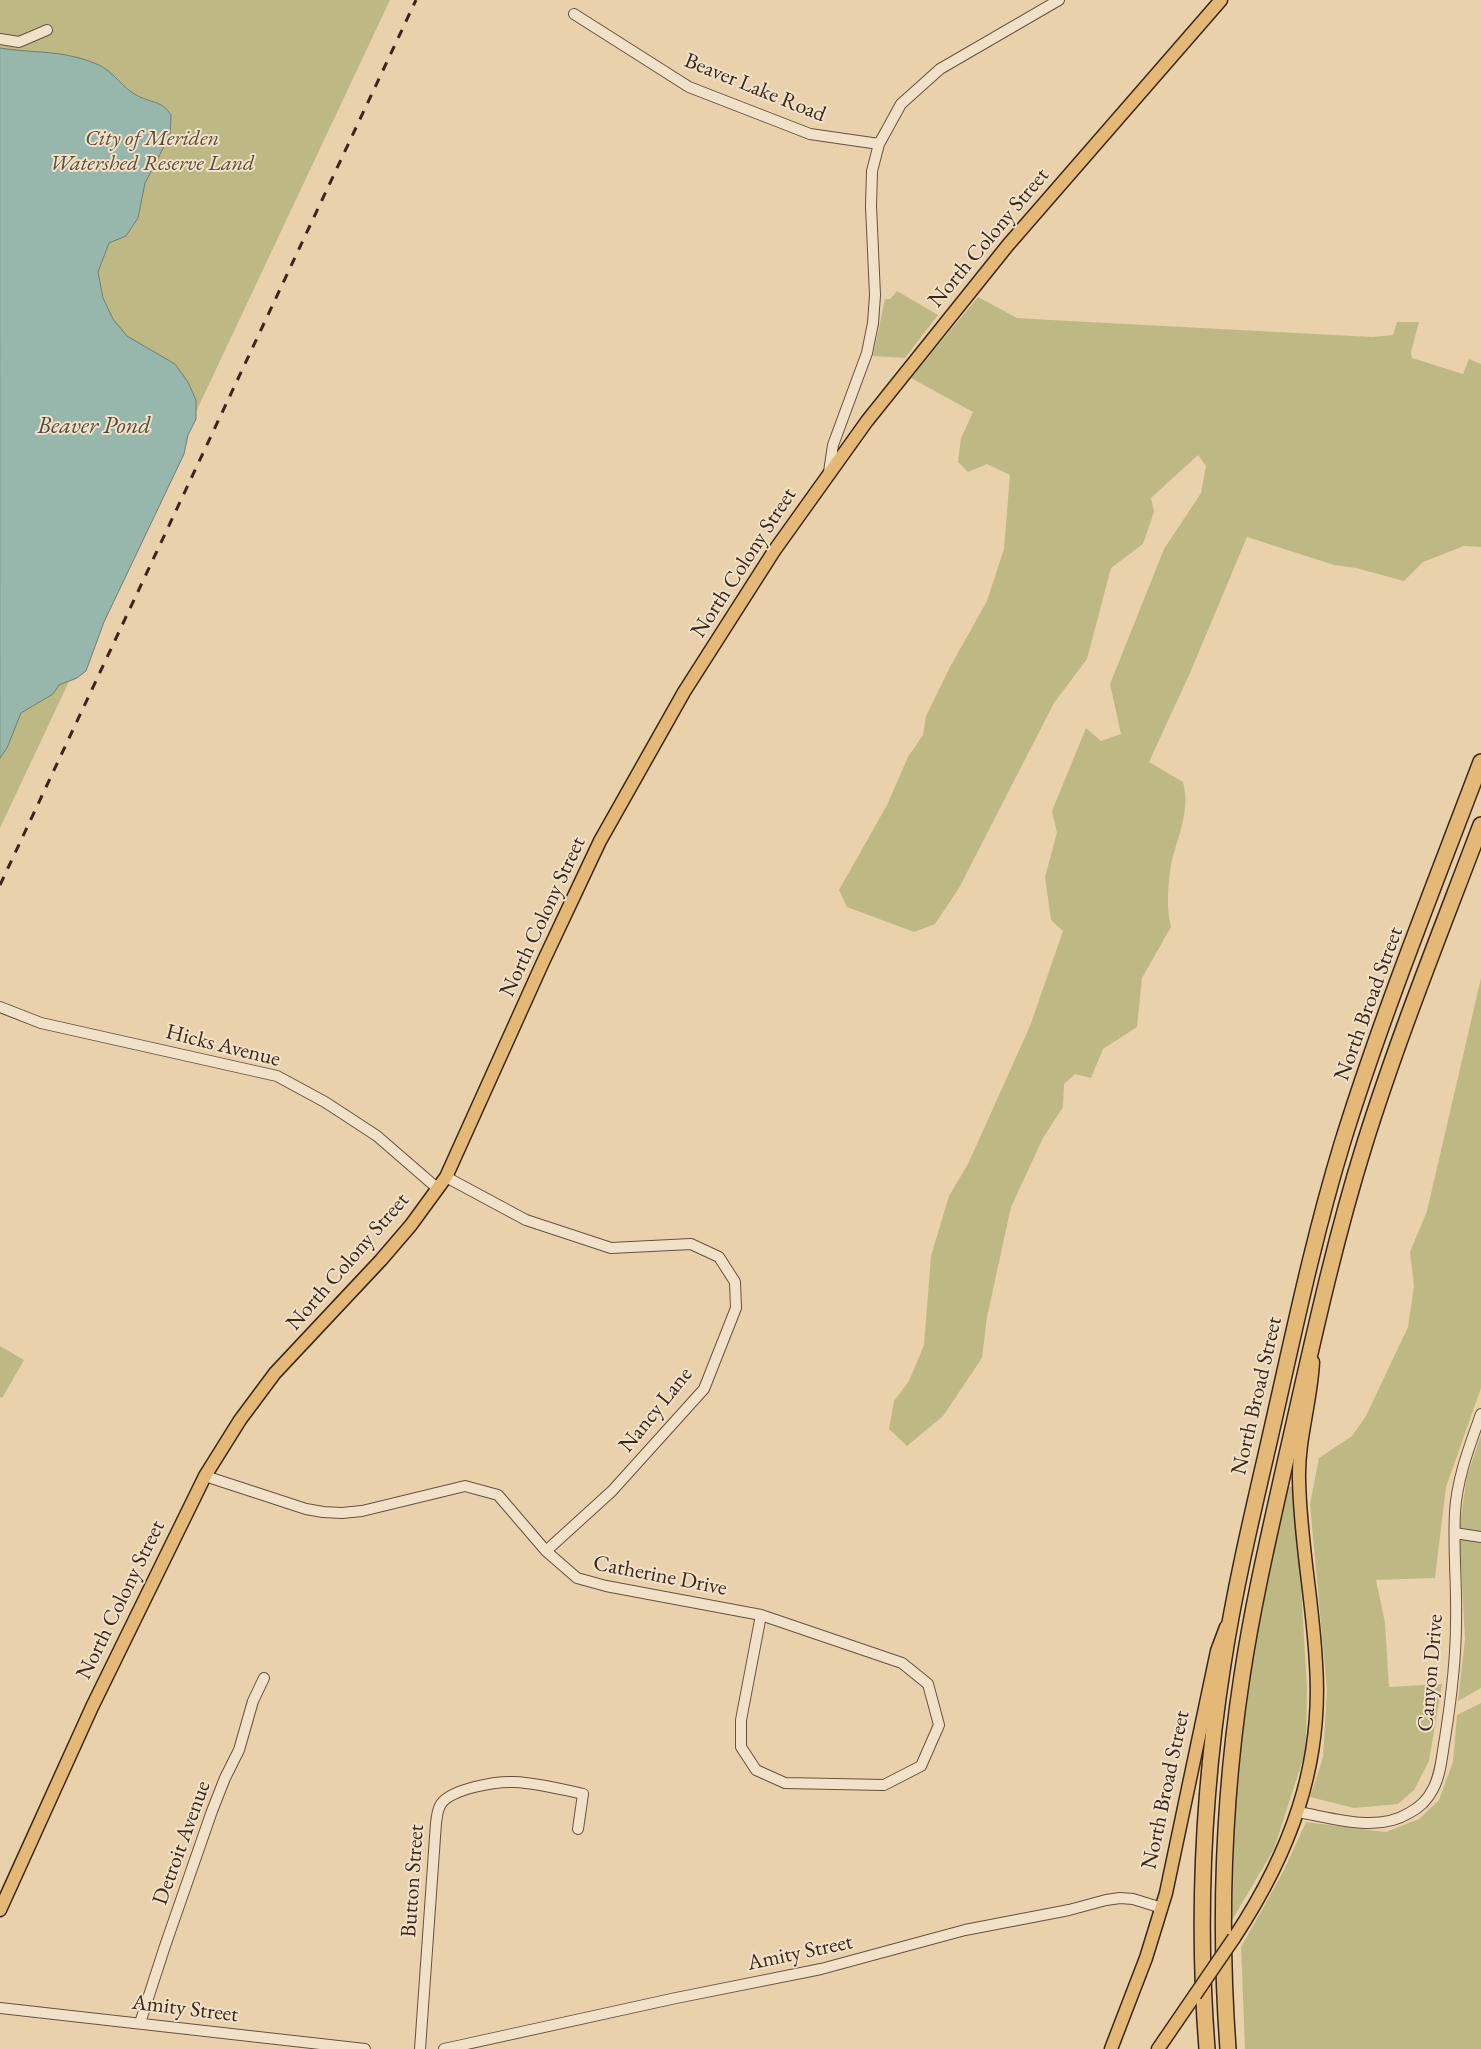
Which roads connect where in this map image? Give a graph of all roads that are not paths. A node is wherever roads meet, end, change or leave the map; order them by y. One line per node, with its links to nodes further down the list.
1 (1059, 0): 6 (street)
2 (1221, 0): 7 (main road, North Colony Street)
3 (574, 14): 6 (street, Beaver Lake Road)
4 (46, 30): 5 (street)
5 (0, 39)
6 (879, 144): 7 (street)
7 (829, 472): 13 (main road, North Colony Street)
8 (1481, 762): 10 (highway, North Broad Street)
9 (1481, 825): 11 (highway, North Broad Street)
10 (1407, 959): 11 (highway); 22 (highway, North Broad Street)
11 (1428, 966): 15 (highway, North Broad Street)
12 (0, 1007): 14 (street, Hicks Avenue)
13 (446, 1177): 14 (main road, North Colony Street); 20 (street, Nancy Lane)
14 (437, 1188): 17 (main road, North Colony Street)
15 (1313, 1340): 24 (main road, North Broad Street); 36 (highway)
16 (1481, 1414): 18 (street, Canyon Drive)
17 (206, 1476): 20 (street, Catherine Drive); 27 (main road, North Colony Street)
18 (1455, 1533): 19 (street); 24 (street, Canyon Drive)
19 (1481, 1537)
20 (546, 1552): 21 (street, Catherine Drive)
21 (761, 1615): 21 (street, Catherine Drive)
22 (1231, 1618): 26 (main road, North Broad Street); 35 (highway)
23 (264, 1678): 29 (street, Detroit Avenue)
24 (1298, 1812): 34 (main road, North Broad Street, bridge)
25 (578, 1829): 31 (street, Button Street)
26 (1162, 1908): 32 (street, Amity Street); 33 (main road, North Broad Street)
27 (0, 1910)
28 (0, 2008): 29 (street, Amity Street)
29 (140, 2023): 30 (street, Amity Street)
30 (365, 2049)
31 (420, 2049)
32 (444, 2049)
33 (1111, 2049)
34 (1158, 2049)
35 (1206, 2049)
36 (1228, 2049)

